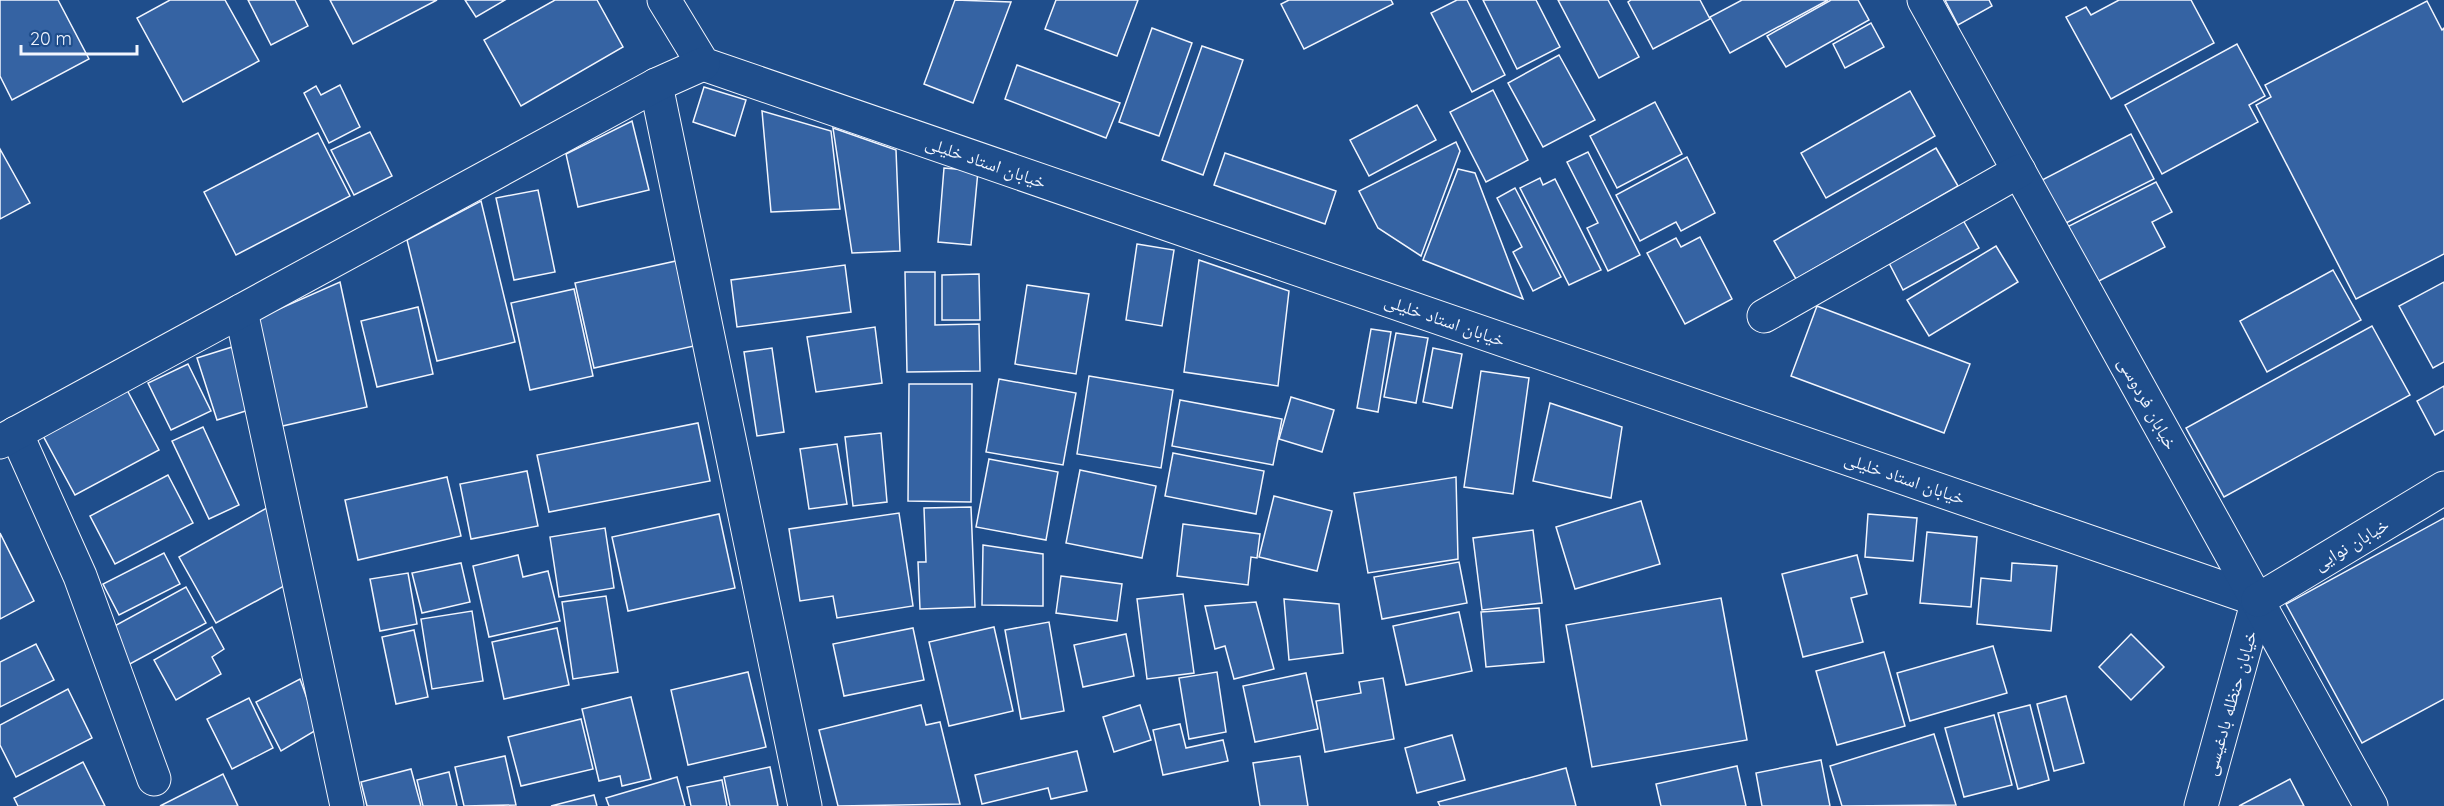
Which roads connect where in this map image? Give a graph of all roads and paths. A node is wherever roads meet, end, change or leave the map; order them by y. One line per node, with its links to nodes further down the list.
1 (664, 0): 3 (street)
2 (1924, 0): 5 (street, خیابان فردوسی)
3 (703, 64): 4 (street); 10 (street, خیابان استاد خلیلی)
4 (656, 85): 6 (street); 13 (street)
5 (2019, 171): 7 (street); 10 (street, خیابان فردوسی)
6 (241, 311): 8 (street); 12 (street)
7 (1764, 316)
8 (8, 437): 11 (street)
9 (2444, 488): 10 (street, خیابان نوایی)
10 (2258, 600): 14 (street, خیابان حنظله بادغیسی); 15 (street, خیابان فردوسی)
11 (154, 779)
12 (347, 806)
13 (805, 806)
14 (2201, 806)
15 (2371, 806)

